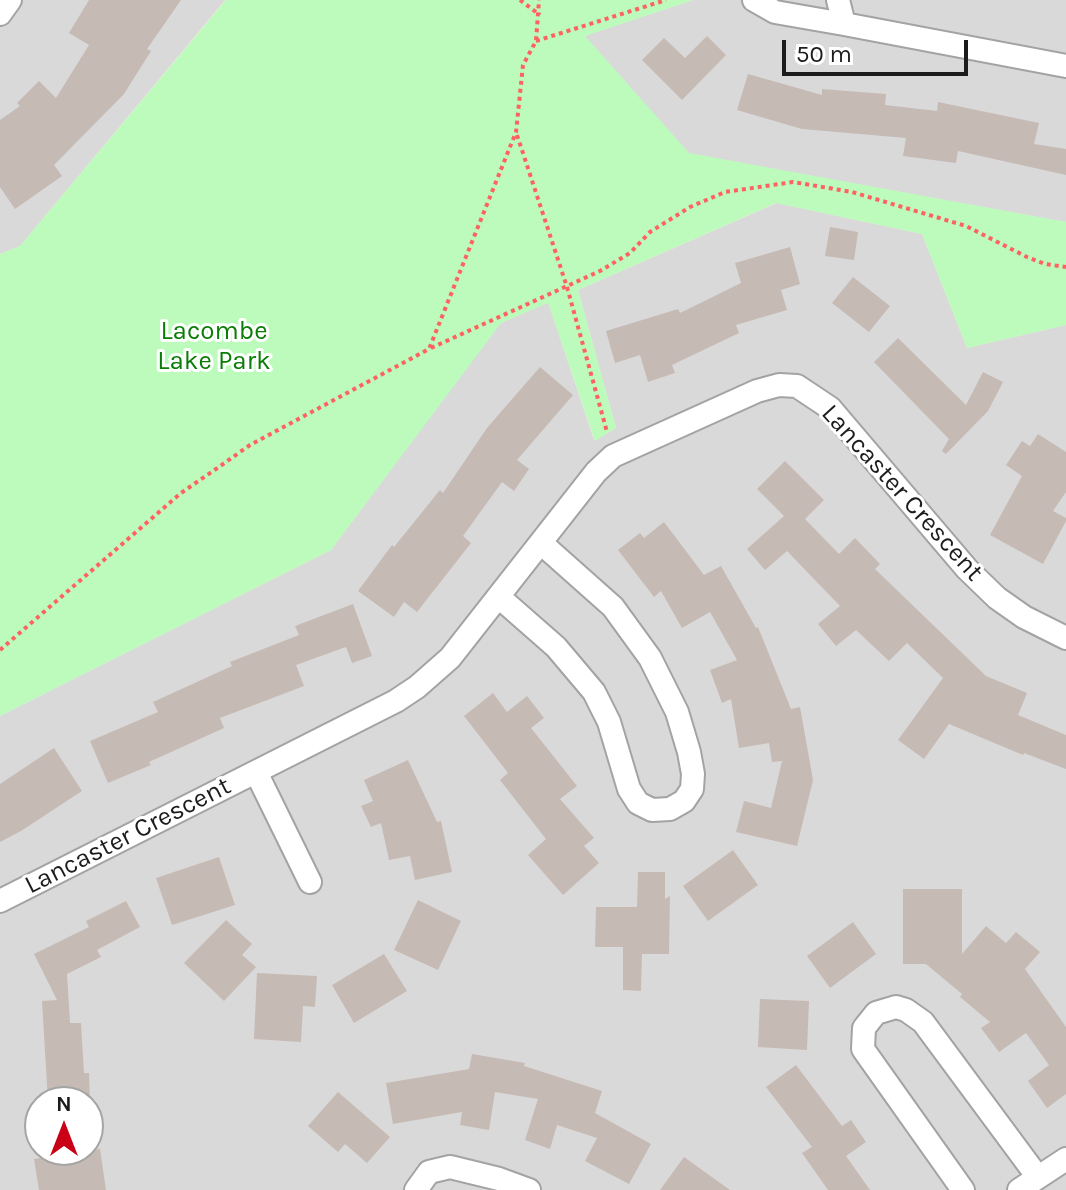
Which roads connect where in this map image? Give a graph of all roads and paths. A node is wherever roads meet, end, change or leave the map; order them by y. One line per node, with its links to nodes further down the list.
1 (10, 0): 7 (street)
2 (520, 0): 8 (path)
3 (539, 0): 8 (path)
4 (666, 0): 10 (path)
5 (754, 0): 9 (street)
6 (838, 0): 9 (street)
7 (0, 14)
8 (540, 15): 10 (path)
9 (844, 24): 11 (street)
10 (536, 41): 12 (path)
11 (1066, 66)
12 (516, 132): 14 (path); 15 (path)
13 (1066, 267): 14 (path)
14 (567, 287): 15 (path); 16 (path)
15 (429, 349): 20 (path)
16 (608, 437)
17 (541, 543): 18 (street, Lancaster Crescent); 18 (street); 19 (street, Lancaster Crescent)
18 (499, 597): 21 (street, Lancaster Crescent)
19 (1066, 638)
20 (0, 650)
21 (256, 772): 22 (street, Lancaster Crescent); 23 (street, Lancaster Crescent)
22 (310, 882)
23 (0, 901)
24 (1066, 1159): 25 (street)
25 (1037, 1176): 28 (street); 29 (street)
26 (416, 1190): 27 (street)
27 (529, 1190)
28 (963, 1190)
29 (1019, 1190)

